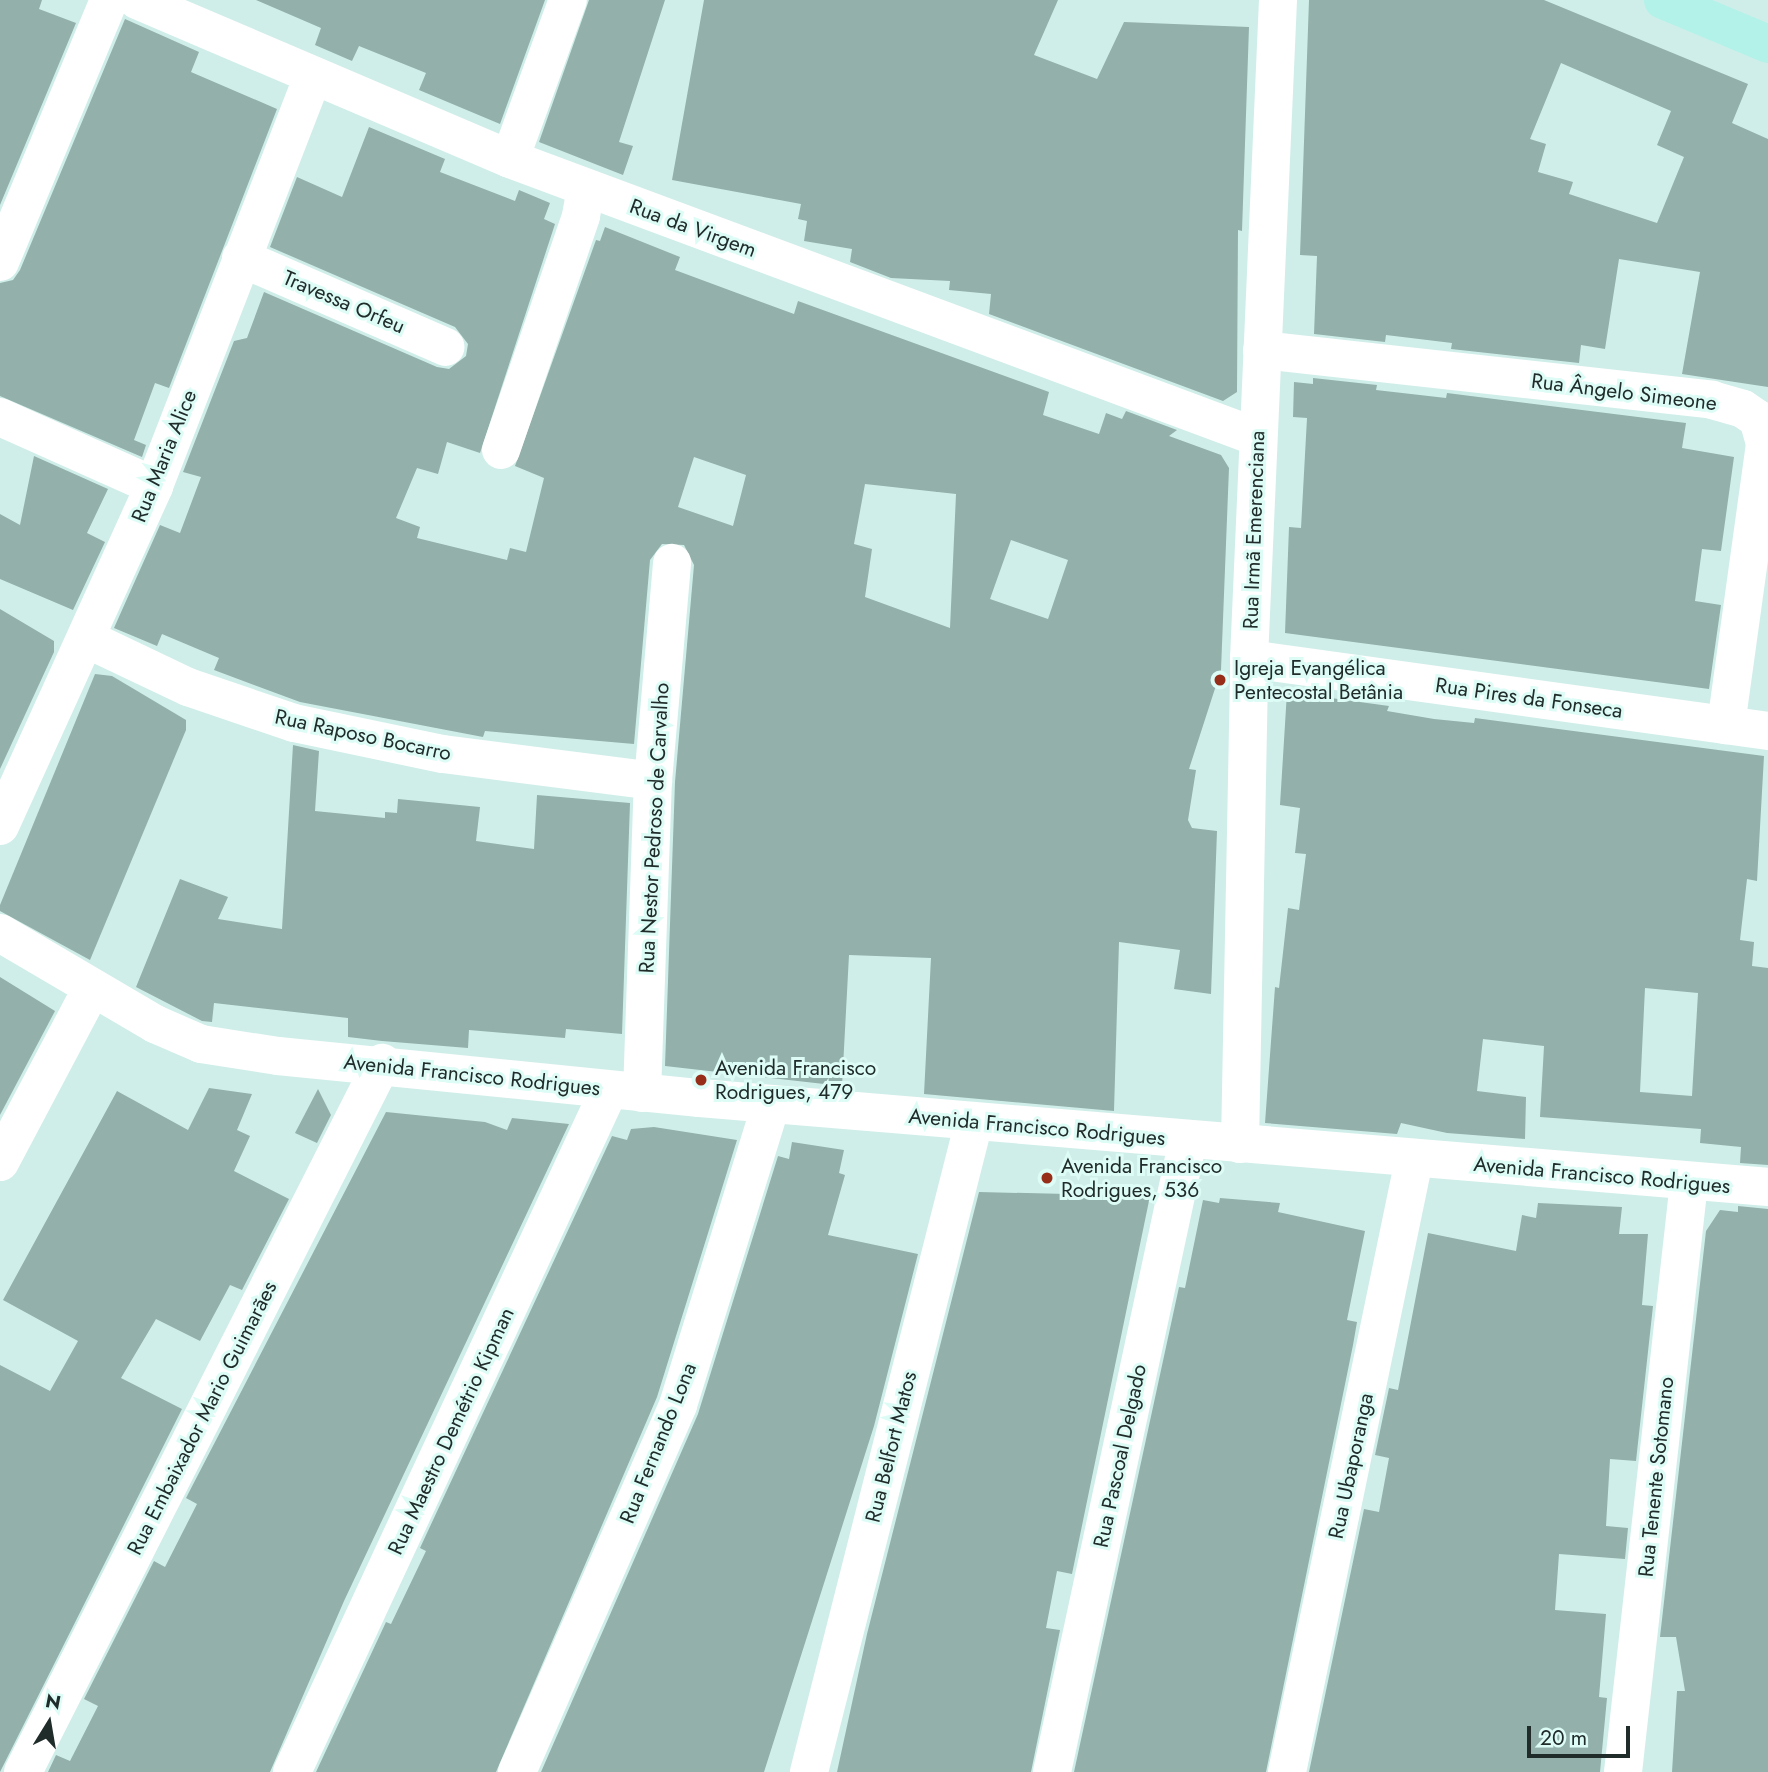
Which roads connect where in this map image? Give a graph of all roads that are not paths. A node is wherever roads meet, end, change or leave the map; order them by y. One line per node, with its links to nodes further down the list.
1 (109, 0): 11 (street)
2 (137, 0): 7 (street, Rua da Virgem)
3 (568, 0): 8 (street)
4 (1278, 0): 13 (street, Rua Irmã Emerenciana)
5 (1663, 0): 6 (main road)
6 (1768, 44)
7 (313, 78): 8 (street, Rua da Virgem); 10 (street, Rua Maria Alice)
8 (510, 159): 9 (street, Rua da Virgem)
9 (586, 189): 15 (street, Rua da Virgem); 16 (street)
10 (241, 258): 12 (street, Travessa Orfeu); 17 (street, Rua Maria Alice)
11 (0, 262)
12 (446, 346)
13 (1262, 350): 15 (street, Rua Irmã Emerenciana); 21 (street, Rua Ângelo Simeone)
14 (0, 417): 17 (street)
15 (1256, 437): 20 (street, Rua Irmã Emerenciana)
16 (501, 450)
17 (153, 486): 19 (street, Rua Maria Alice)
18 (672, 563): 23 (street, Rua Nestor Pedroso de Carvalho)
19 (87, 639): 23 (street, Rua Raposo Bocarro); 24 (street, Rua Maria Alice)
20 (1249, 659): 21 (street, Rua Pires da Fonseca); 32 (street, Rua Irmã Emerenciana)
21 (1726, 725): 22 (street, Rua Pires da Fonseca)
22 (1768, 731)
23 (653, 781): 28 (street, Rua Nestor Pedroso de Carvalho)
24 (0, 827)
25 (0, 933): 26 (street, Avenida Francisco Rodrigues)
26 (92, 988): 27 (street, Avenida Francisco Rodrigues); 34 (street)
27 (382, 1063): 28 (street, Avenida Francisco Rodrigues); 37 (street, Rua Embaixador Mario Guimarães)
28 (625, 1091): 29 (street, Avenida Francisco Rodrigues); 38 (street, Rua Maestro Demétrio Kipman)
29 (771, 1104): 30 (street, Avenida Francisco Rodrigues); 39 (street, Rua Fernando Lona)
30 (974, 1122): 31 (street, Avenida Francisco Rodrigues); 40 (street, Rua Belfort Matos)
31 (1188, 1140): 32 (street, Avenida Francisco Rodrigues); 41 (street, Rua Pascoal Delgado)
32 (1240, 1144): 33 (street, Avenida Francisco Rodrigues)
33 (1414, 1160): 35 (street, Avenida Francisco Rodrigues); 42 (street, Rua Ubaporanga)
34 (0, 1162)
35 (1689, 1183): 36 (street, Avenida Francisco Rodrigues); 43 (street, Rua Tenente Sotomano)
36 (1768, 1187)
37 (23, 1772)
38 (292, 1772)
39 (517, 1772)
40 (809, 1772)
41 (1052, 1772)
42 (1287, 1772)
43 (1623, 1772)

